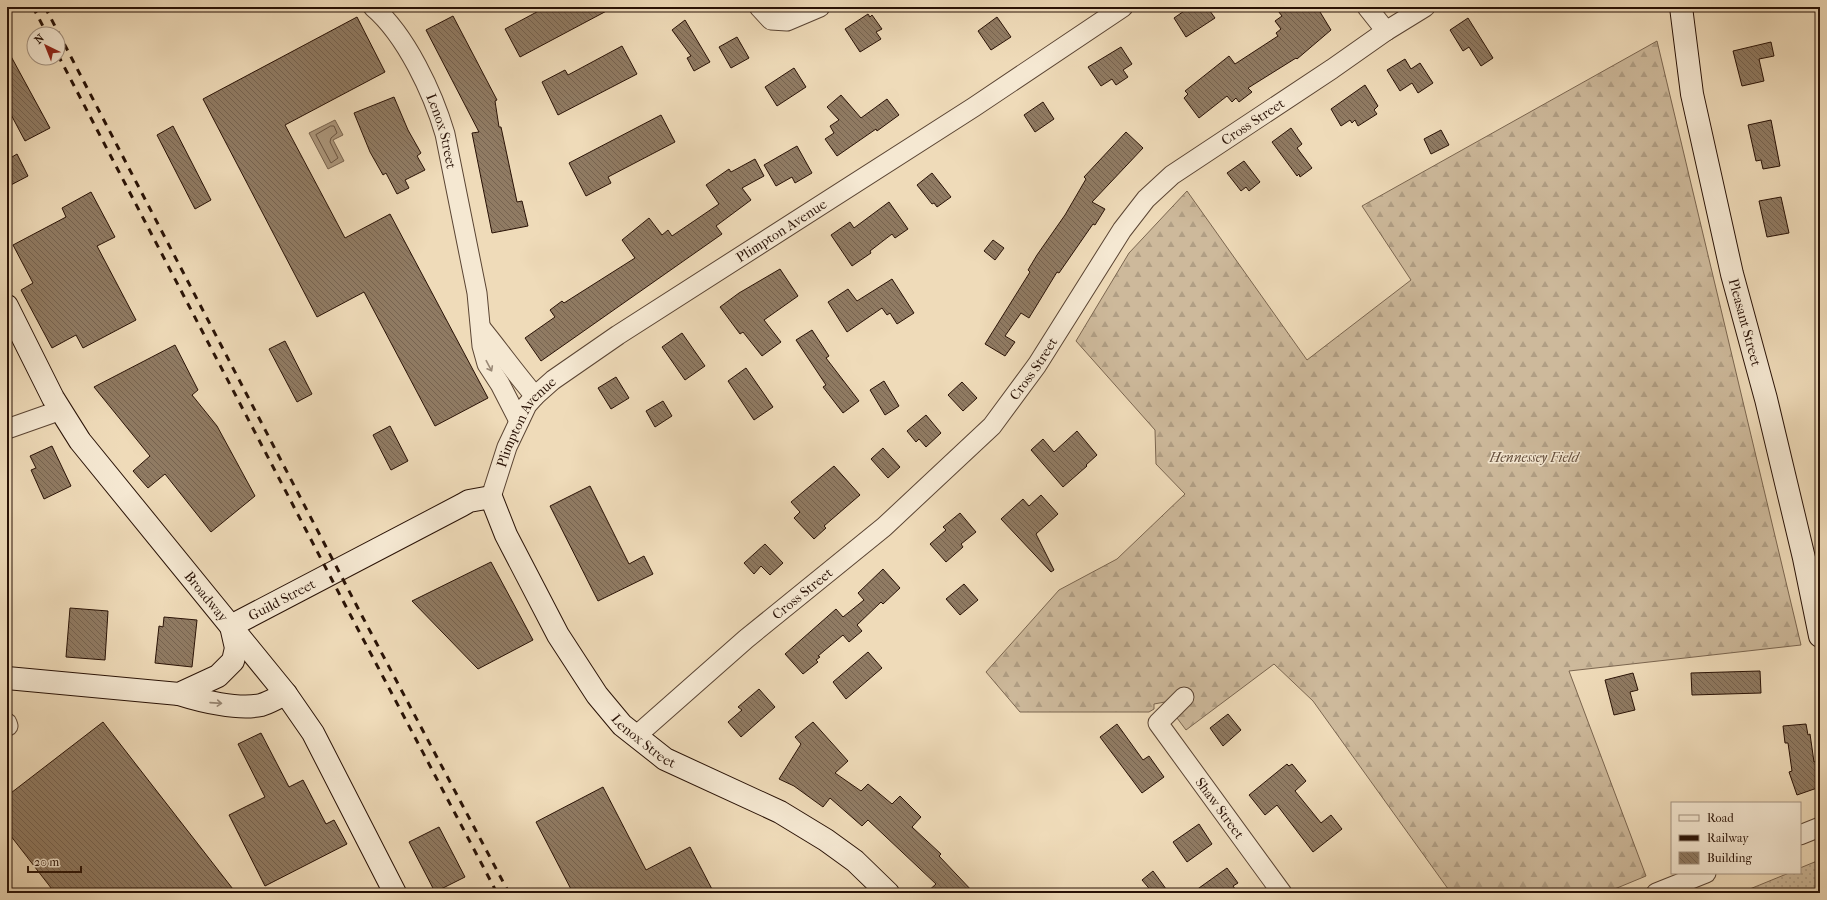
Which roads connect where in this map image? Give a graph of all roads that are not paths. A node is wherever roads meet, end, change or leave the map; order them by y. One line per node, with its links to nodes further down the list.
1 (373, 7): 10 (street, Lenox Street)
2 (759, 7): 3 (street)
3 (820, 7)
4 (1123, 7): 11 (street, Plimpton Avenue)
5 (1367, 7): 8 (street)
6 (1425, 7): 8 (street, Cross Street)
7 (1681, 7): 17 (street, Pleasant Street)
8 (1386, 31): 22 (street, Cross Street)
9 (7, 306): 12 (street, Broadway)
10 (481, 328): 11 (street); 13 (street, Lenox Street, one-way to 13)
11 (535, 396): 13 (street, Plimpton Avenue)
12 (60, 410): 14 (street); 16 (street, Broadway)
13 (519, 421): 15 (street, Plimpton Avenue)
14 (7, 429)
15 (491, 497): 16 (street, Guild Street); 22 (street, Lenox Street)
16 (231, 626): 19 (street, Guild Street); 20 (street, Broadway)
17 (1820, 636)
18 (7, 678): 19 (street)
19 (179, 694): 20 (street, one-way to 20)
20 (286, 694): 26 (street, Broadway)
21 (1184, 697): 28 (street, Shaw Street)
22 (636, 736): 27 (street, Lenox Street)
23 (1820, 827): 24 (street)
24 (1801, 835)
25 (1704, 874): 29 (street)
26 (394, 893)
27 (888, 893)
28 (1282, 893)
29 (1656, 893)

